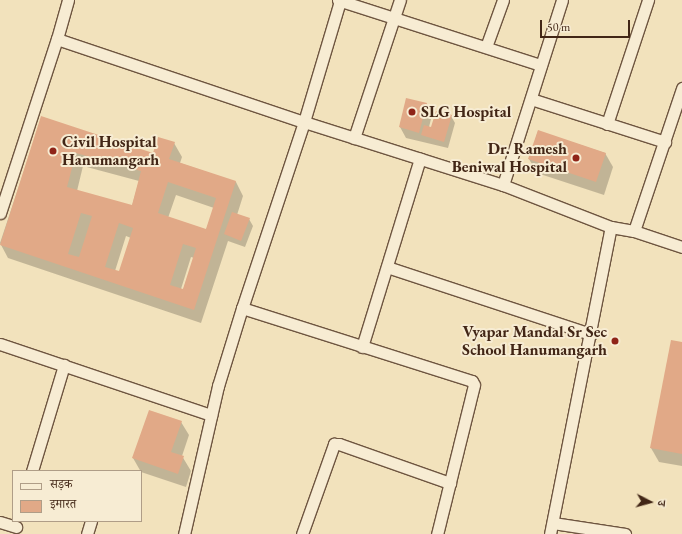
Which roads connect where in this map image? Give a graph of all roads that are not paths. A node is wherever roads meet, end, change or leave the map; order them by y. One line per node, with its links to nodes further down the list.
1 (68, 0): 8 (street)
2 (339, 0): 7 (street); 13 (street)
3 (400, 0): 7 (street)
4 (503, 0): 9 (street)
5 (562, 0): 10 (street)
6 (648, 0): 14 (street)
7 (394, 17): 9 (street); 15 (street)
8 (57, 39): 13 (street); 19 (street)
9 (486, 47): 10 (street)
10 (541, 65): 12 (street)
11 (682, 88): 16 (street)
12 (531, 99): 14 (street); 18 (street)
13 (304, 122): 15 (street); 24 (street)
14 (607, 124): 16 (street)
15 (354, 138): 17 (street)
16 (664, 142): 21 (street)
17 (420, 159): 18 (street); 23 (street)
18 (503, 185): 20 (street)
19 (0, 213)
20 (611, 227): 21 (street); 25 (street)
21 (634, 231): 22 (street)
22 (682, 247)
23 (387, 267): 25 (street); 27 (street)
24 (242, 308): 27 (street); 29 (street)
25 (591, 334): 35 (street)
26 (0, 344): 28 (street)
27 (362, 347): 31 (street)
28 (64, 365): 29 (street); 30 (street)
29 (211, 415): 37 (street)
30 (32, 470)
31 (450, 483): 38 (street); 39 (street)
32 (0, 522): 34 (street)
33 (91, 522): 36 (street)
34 (16, 527)
35 (552, 528): 40 (street)
36 (87, 534)
37 (184, 534)
38 (302, 534)
39 (437, 534)
40 (625, 534)

